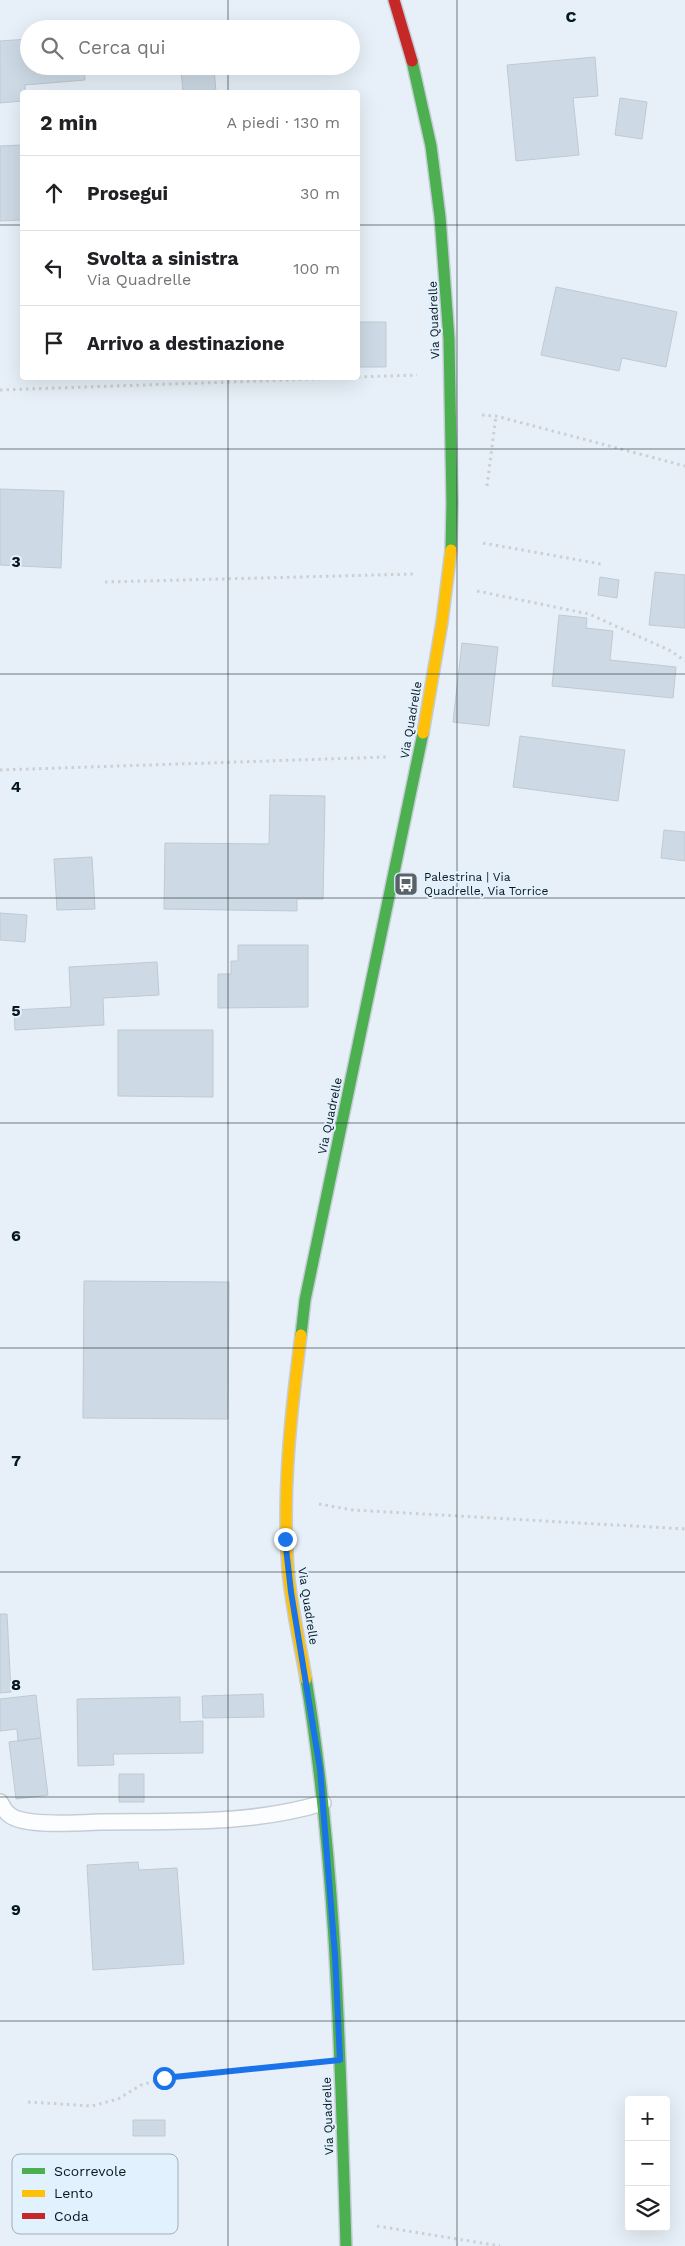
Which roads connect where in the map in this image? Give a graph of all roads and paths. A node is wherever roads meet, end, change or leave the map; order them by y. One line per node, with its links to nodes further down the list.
1 (394, 0): 2 (street, Via Quadrelle)
2 (449, 374): 3 (path); 6 (street, Via Quadrelle)
3 (360, 377)
4 (288, 380): 5 (path)
5 (0, 390)
6 (451, 412): 7 (path); 12 (street, Via Quadrelle)
7 (496, 416): 8 (path); 9 (path)
8 (685, 466)
9 (486, 493)
10 (479, 542): 11 (path)
11 (601, 564)
12 (448, 573): 13 (path); 16 (street, Via Quadrelle)
13 (105, 582)
14 (472, 590): 15 (path)
15 (685, 661)
16 (419, 756): 17 (path); 18 (street, Via Quadrelle)
17 (0, 770)
18 (286, 1497): 19 (path); 21 (street, Via Quadrelle)
19 (685, 1529)
20 (0, 1802): 21 (lane)
21 (324, 1803): 22 (street, Via Quadrelle)
22 (340, 2060): 23 (path); 24 (street, Via Quadrelle)
23 (28, 2102)
24 (345, 2220): 25 (street, Via Quadrelle); 26 (path)
25 (346, 2246)
26 (500, 2246)

